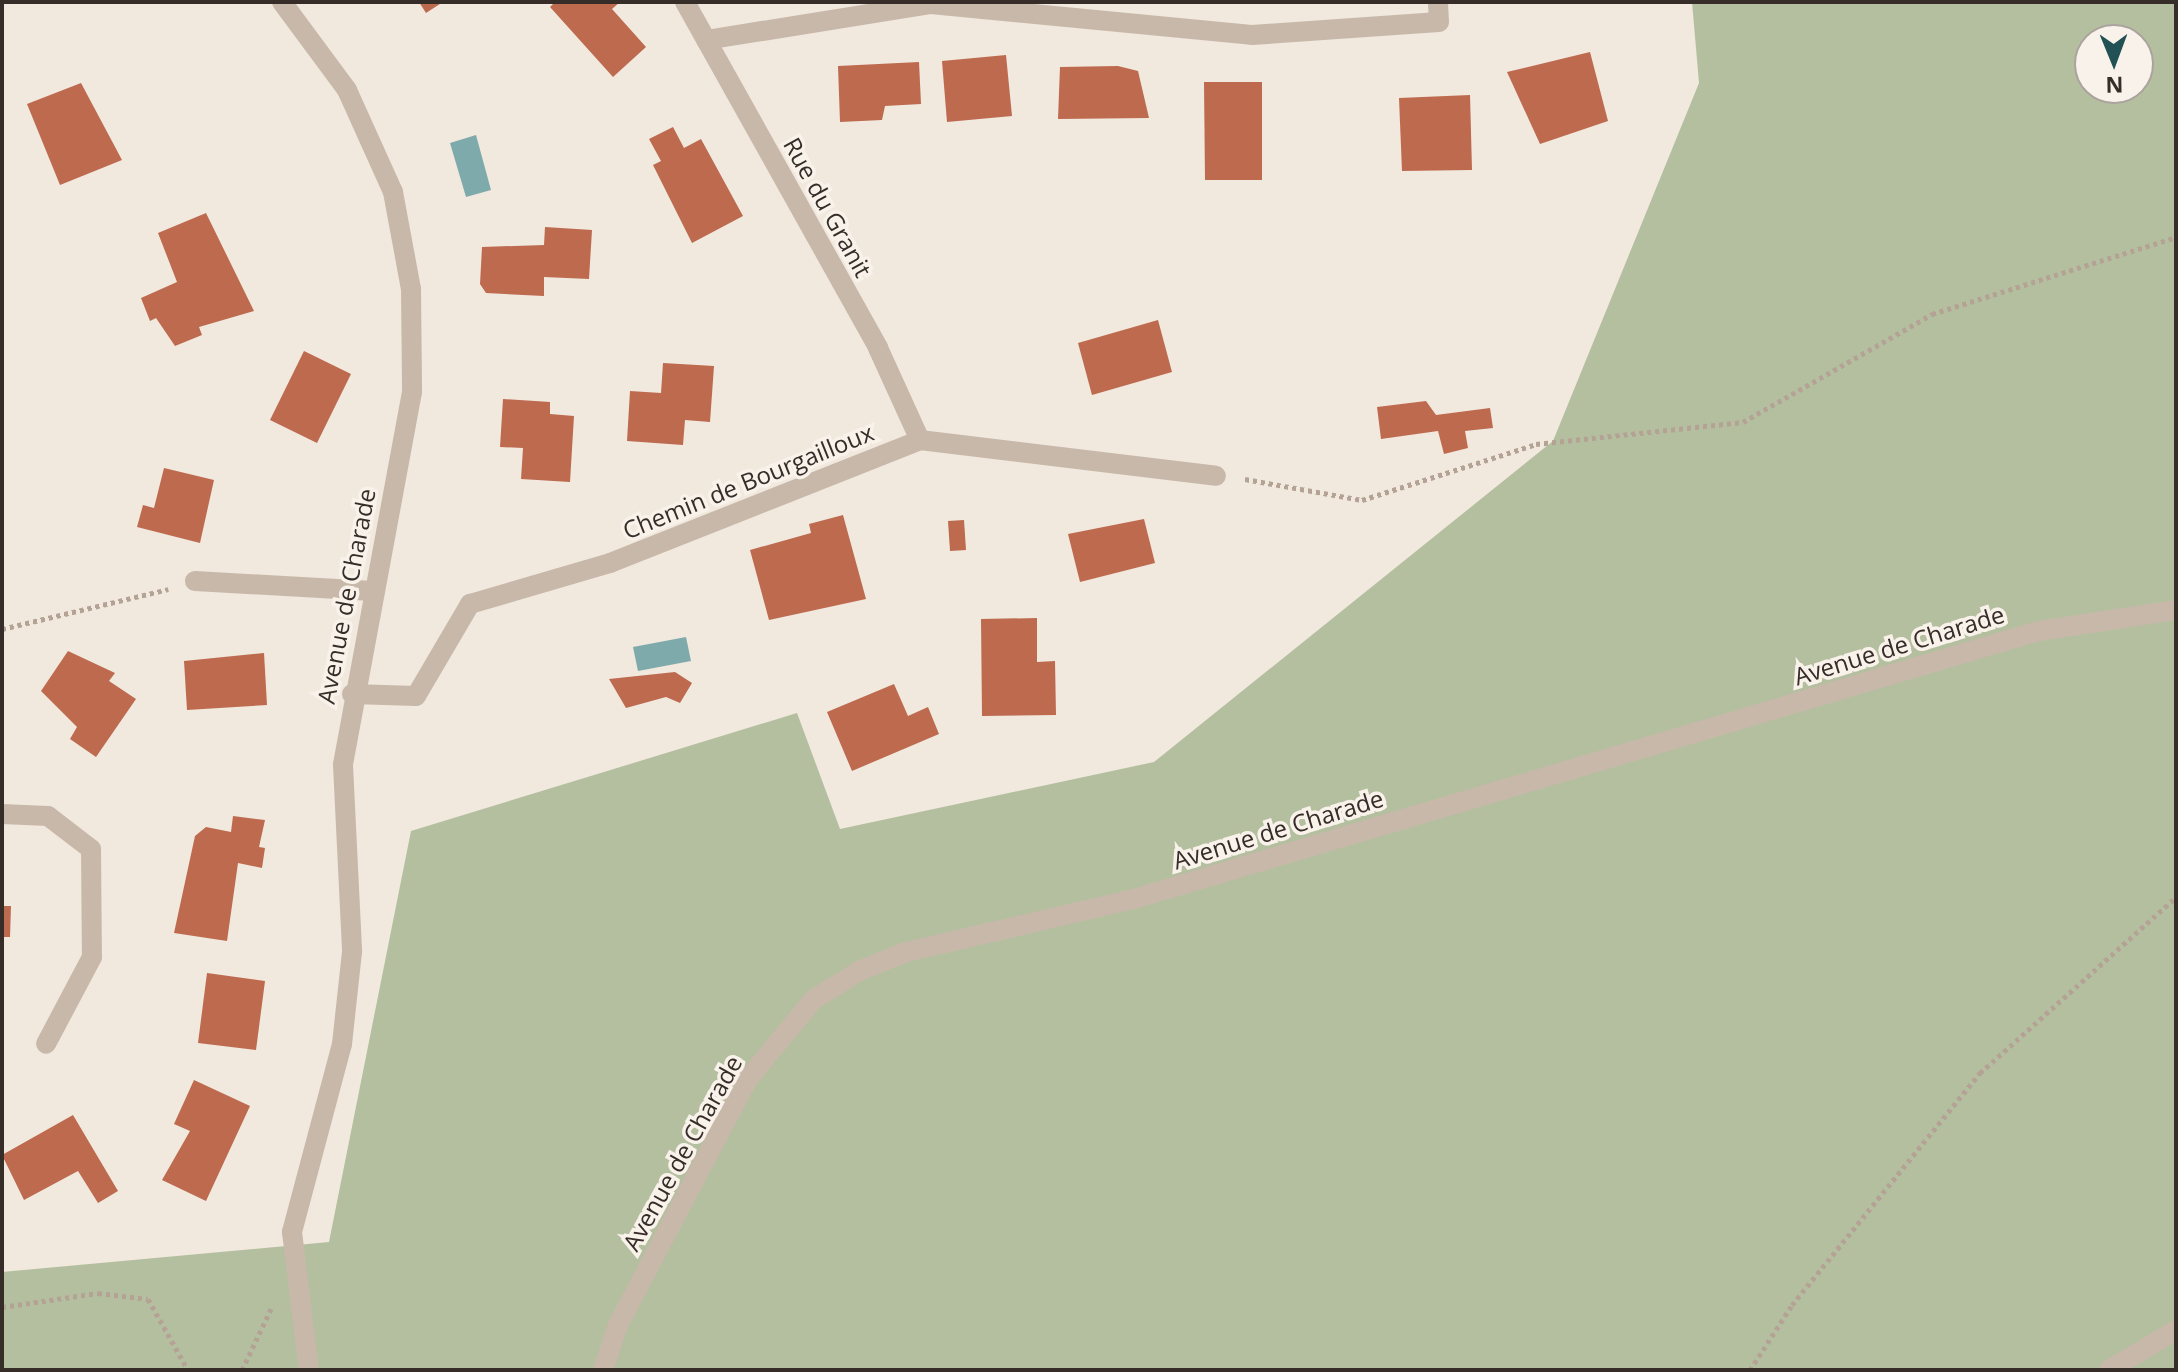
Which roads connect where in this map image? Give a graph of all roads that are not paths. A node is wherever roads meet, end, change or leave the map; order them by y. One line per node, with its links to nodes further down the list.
1 (282, 2): 8 (street, Avenue de Charade)
2 (685, 2): 4 (street, Rue du Granit)
3 (1438, 2): 4 (street)
4 (706, 40): 5 (street, Rue du Granit)
5 (920, 440): 6 (street, Chemin de Bourgailloux); 10 (street, Chemin de Bourgailloux)
6 (1216, 476)
7 (195, 581): 8 (street)
8 (373, 591): 10 (street, Avenue de Charade)
9 (2176, 610): 15 (street, Avenue de Charade)
10 (352, 694): 14 (street, Avenue de Charade)
11 (2, 814): 12 (street)
12 (46, 1044)
13 (2176, 1330): 16 (street)
14 (309, 1370)
15 (603, 1370)
16 (2109, 1370)

